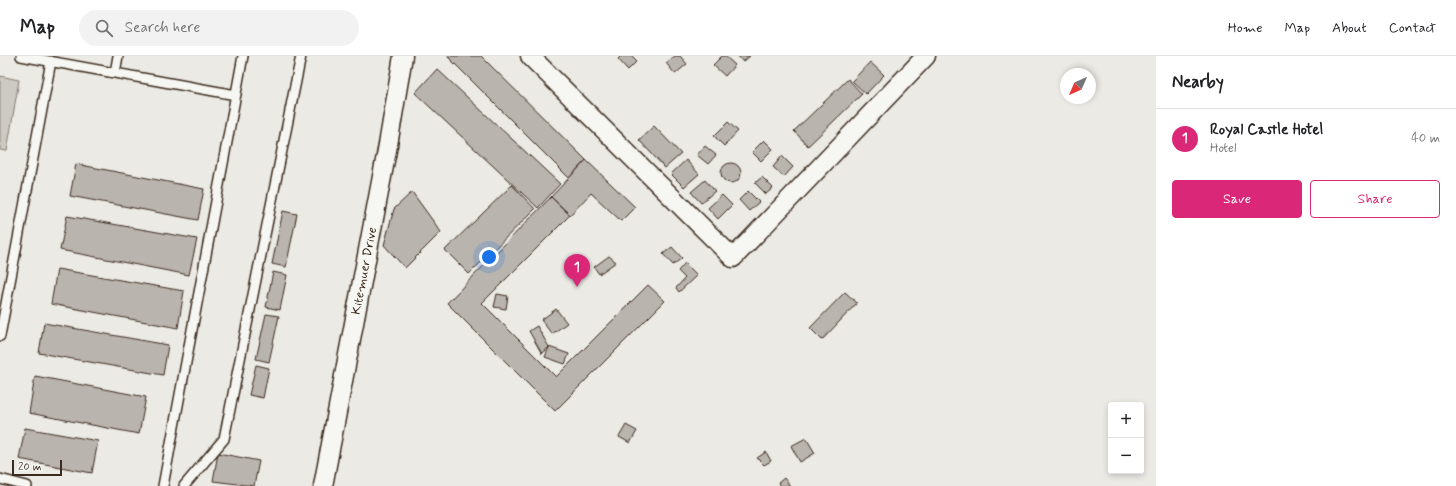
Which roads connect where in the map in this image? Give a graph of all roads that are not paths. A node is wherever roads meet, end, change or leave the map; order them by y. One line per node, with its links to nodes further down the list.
1 (21, 56): 8 (lane)
2 (118, 56): 9 (lane)
3 (243, 56): 10 (lane)
4 (301, 56): 15 (lane)
5 (403, 56): 16 (street, Kitemuer Drive)
6 (530, 56): 7 (street)
7 (926, 56)
8 (51, 62): 9 (lane); 11 (lane)
9 (114, 73): 10 (lane)
10 (236, 95): 14 (lane)
11 (0, 336)
12 (0, 480): 13 (lane)
13 (27, 486)
14 (163, 486)
15 (184, 486)
16 (323, 486)

